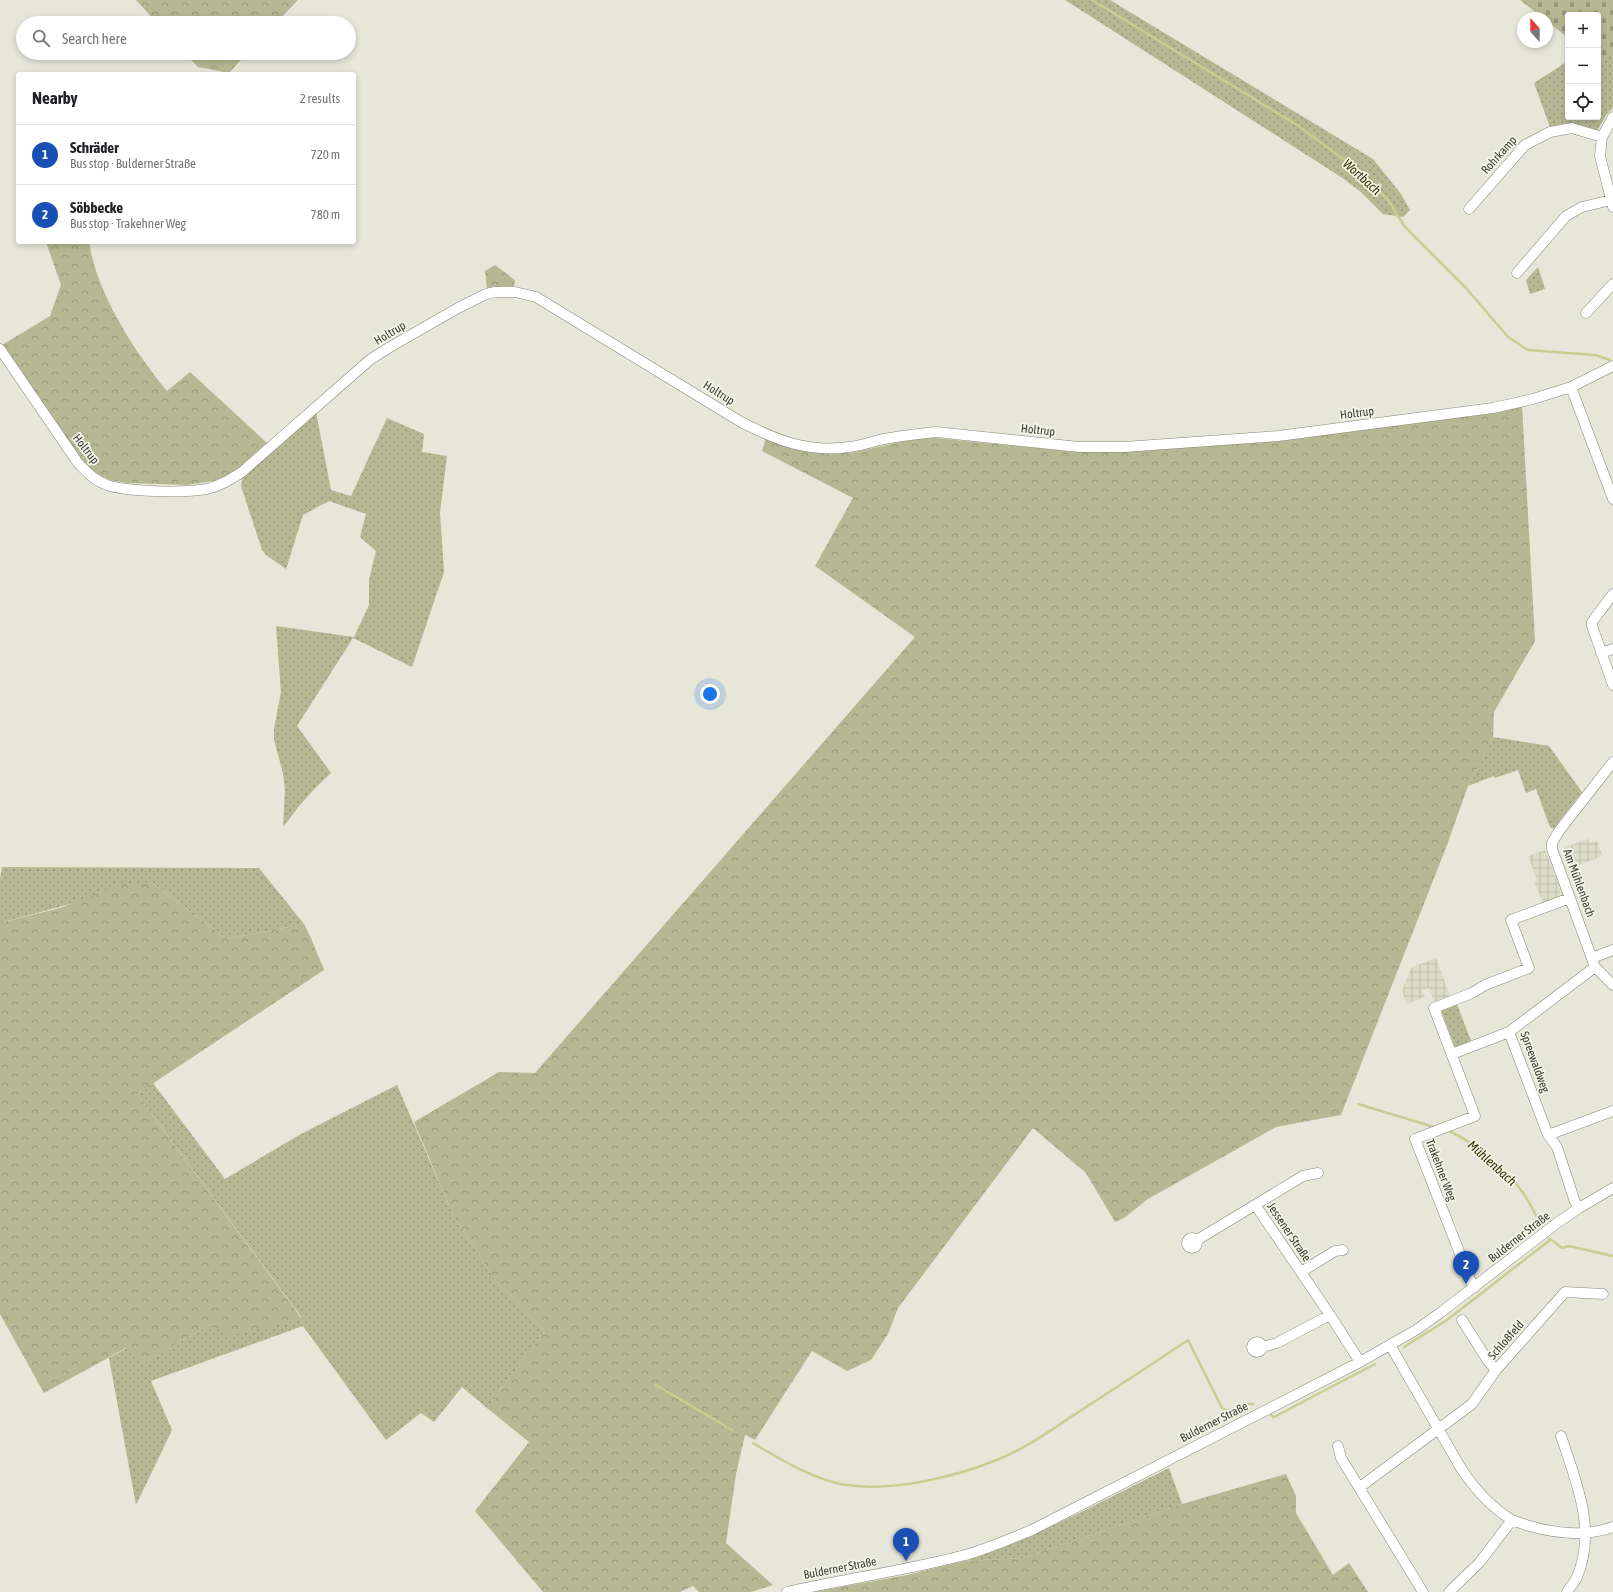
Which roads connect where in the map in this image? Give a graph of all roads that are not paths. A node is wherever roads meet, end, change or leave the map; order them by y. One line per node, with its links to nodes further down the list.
1 (1613, 117): 2 (street)
2 (1602, 136): 3 (street); 4 (street, Rohrkamp)
3 (1612, 203): 5 (street)
4 (1470, 208)
5 (1518, 272)
6 (1613, 284): 7 (street)
7 (1586, 313)
8 (0, 349): 10 (street, Holtrup)
9 (1613, 366): 10 (street, Holtrup)
10 (1571, 387): 11 (street)
11 (1613, 499)
12 (1613, 594): 14 (street)
13 (1613, 649): 14 (street)
14 (1602, 653): 15 (street)
15 (1613, 685)
16 (1613, 762): 17 (street, Am Mühlenbach)
17 (1570, 898): 19 (street, Am Mühlenbach); 22 (street, Trakehner Weg)
18 (1613, 950): 19 (street)
19 (1594, 963): 20 (street, Am Mühlenbach); 21 (street, Spreewaldweg)
20 (1613, 985)
21 (1509, 1032): 22 (street); 24 (street, Spreewaldweg)
22 (1452, 1054): 32 (street, Trakehner Weg)
23 (1613, 1111): 24 (street)
24 (1548, 1135): 28 (street, Spreewaldweg)
25 (1318, 1173): 27 (street, Jessener Straße)
26 (1613, 1188): 28 (street, Bulderner Straße)
27 (1256, 1206): 29 (street, Jessener Straße); 31 (street, Jessener Straße)
28 (1579, 1208): 32 (street, Bulderner Straße)
29 (1197, 1240)
30 (1343, 1250): 31 (street, Jessener Straße)
31 (1301, 1272): 34 (street, Jessener Straße)
32 (1475, 1287): 36 (street, Bulderner Straße)
33 (1603, 1294): 39 (street, Schloßfeld)
34 (1330, 1315): 37 (street); 38 (street, Jessener Straße)
35 (1462, 1320): 39 (street)
36 (1390, 1345): 38 (street, Bulderner Straße); 40 (street)
37 (1262, 1347)
38 (1360, 1362): 47 (street, Bulderner Straße)
39 (1496, 1370): 40 (street, Schloßfeld)
40 (1438, 1429): 43 (street, Schloßfeld); 44 (street)
41 (1561, 1436): 46 (street)
42 (1338, 1446): 43 (street)
43 (1360, 1487): 48 (street)
44 (1512, 1520): 46 (street); 49 (street)
45 (1613, 1527): 46 (street)
46 (1585, 1532): 50 (street)
47 (787, 1592)
48 (1423, 1592)
49 (1449, 1592)
50 (1567, 1592)

